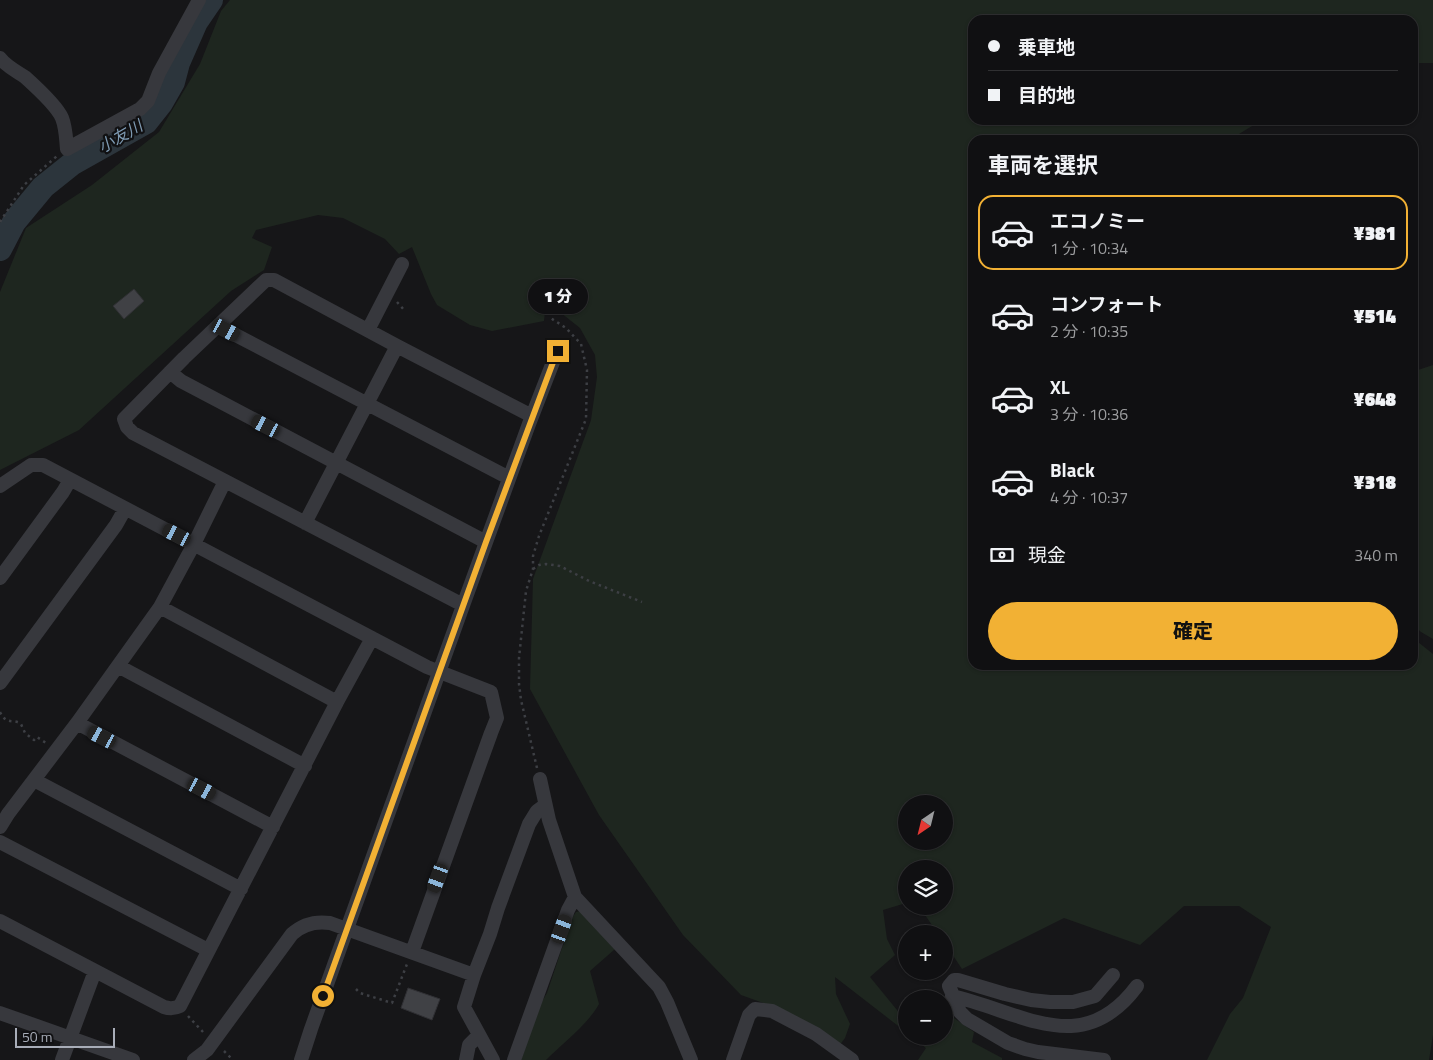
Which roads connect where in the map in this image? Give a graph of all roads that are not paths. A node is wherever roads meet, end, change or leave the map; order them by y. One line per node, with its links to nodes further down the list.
1 (199, 0): 2 (street)
2 (0, 58)
3 (402, 264): 5 (street)
4 (219, 325): 5 (street); 8 (street); 9 (street)
5 (368, 330): 6 (street)
6 (397, 346): 9 (street); 10 (street)
7 (563, 348): 10 (street)
8 (170, 372): 11 (street); 14 (street)
9 (367, 403): 11 (street); 12 (street)
10 (532, 416): 12 (street)
11 (336, 462): 17 (street); 18 (street)
12 (509, 478): 18 (street)
13 (70, 480): 15 (street); 16 (street); 20 (street)
14 (226, 481): 17 (street); 19 (street)
15 (0, 486)
16 (126, 509): 19 (street); 26 (street)
17 (306, 523): 21 (street)
18 (486, 542): 21 (street)
19 (194, 544): 22 (street); 23 (street)
20 (0, 578)
21 (463, 605): 25 (street)
22 (160, 607): 24 (street); 27 (street)
23 (372, 638): 25 (street); 27 (street)
24 (118, 666): 28 (street); 29 (street)
25 (439, 672): 39 (street); 41 (street)
26 (1, 680)
27 (338, 702): 29 (street)
28 (77, 723): 31 (street); 34 (street)
29 (305, 766): 34 (street)
30 (540, 779): 32 (street)
31 (34, 780): 33 (street); 36 (street)
32 (545, 805): 37 (street); 43 (street)
33 (0, 827)
34 (273, 827): 36 (street)
35 (0, 842): 40 (street)
36 (241, 889): 40 (street)
37 (575, 897): 58 (street); 59 (street)
38 (0, 922): 42 (street)
39 (347, 929): 41 (street); 54 (street); 55 (street)
40 (208, 950): 42 (street)
41 (410, 957): 43 (street)
42 (94, 971): 51 (street)
43 (474, 975): 50 (street)
44 (1113, 975): 46 (street)
45 (1137, 986): 47 (street)
46 (950, 990)
47 (953, 996)
48 (953, 998): 62 (street)
49 (0, 1013): 51 (street)
50 (480, 1035): 56 (street); 57 (street)
51 (70, 1038): 52 (street); 53 (street)
52 (62, 1060)
53 (133, 1060)
54 (194, 1060)
55 (301, 1060)
56 (466, 1060)
57 (493, 1060)
58 (514, 1060)
59 (691, 1060)
60 (733, 1060): 61 (street)
61 (852, 1060)
62 (1104, 1060)

